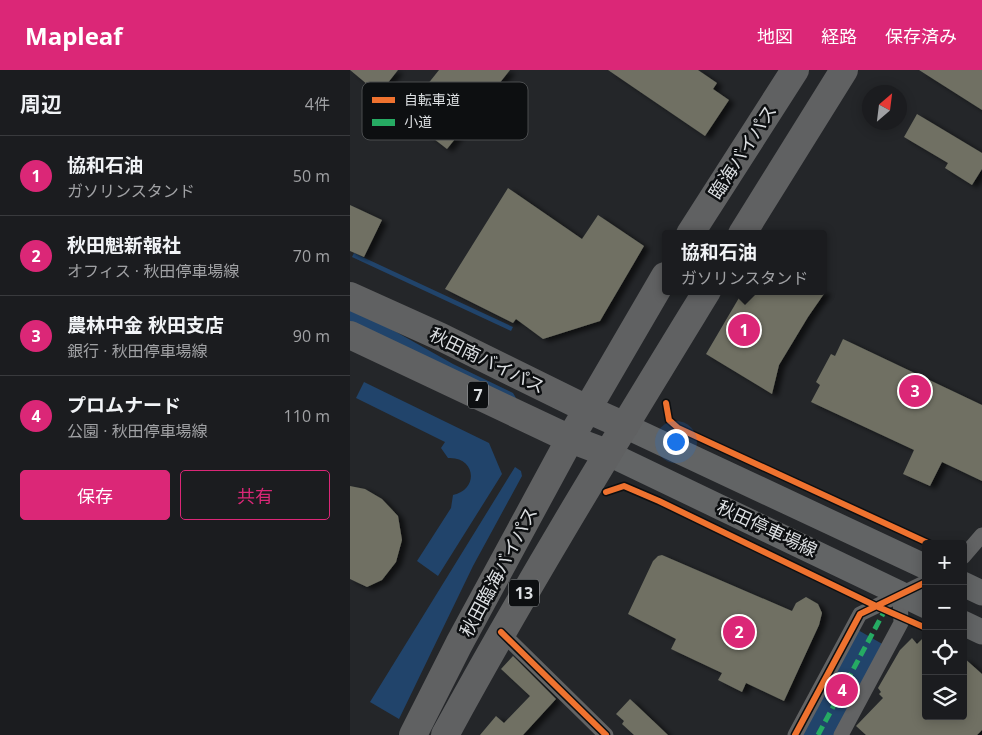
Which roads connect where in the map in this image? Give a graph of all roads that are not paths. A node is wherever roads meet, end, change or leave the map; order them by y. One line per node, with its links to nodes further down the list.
1 (795, 70): 3 (highway, 臨海バイパス)
2 (844, 70): 4 (highway)
3 (693, 230)
4 (744, 230)
5 (662, 281): 9 (highway)
6 (705, 295): 10 (highway)
7 (350, 296): 9 (highway, 秋田南バイパス / 7)
8 (350, 335): 11 (highway, 秋田南バイパス / 7)
9 (587, 410): 10 (highway, 秋田南バイパス / 7); 11 (highway, 秋田臨海バイパス / 13)
10 (624, 426): 12 (highway, 13); 15 (main road, 秋田停車場線)
11 (570, 439): 12 (highway, 秋田南バイパス / 7); 24 (highway, 秋田臨海バイパス / 13)
12 (607, 453): 19 (main road, 秋田停車場線); 22 (highway, 秋田臨海バイパス / 13)
13 (982, 535): 14 (street)
14 (967, 552)
15 (922, 565)
16 (922, 584): 19 (street)
17 (965, 585): 18 (main road)
18 (982, 593)
19 (900, 594): 20 (main road, 秋田停車場線); 27 (street); 28 (street)
20 (922, 604)
21 (967, 626): 23 (main road)
22 (501, 632): 25 (highway, 秋田臨海バイパス / 13); 26 (street)
23 (982, 632)
24 (413, 735)
25 (445, 735)
26 (606, 735)
27 (795, 735)
28 (841, 735)

